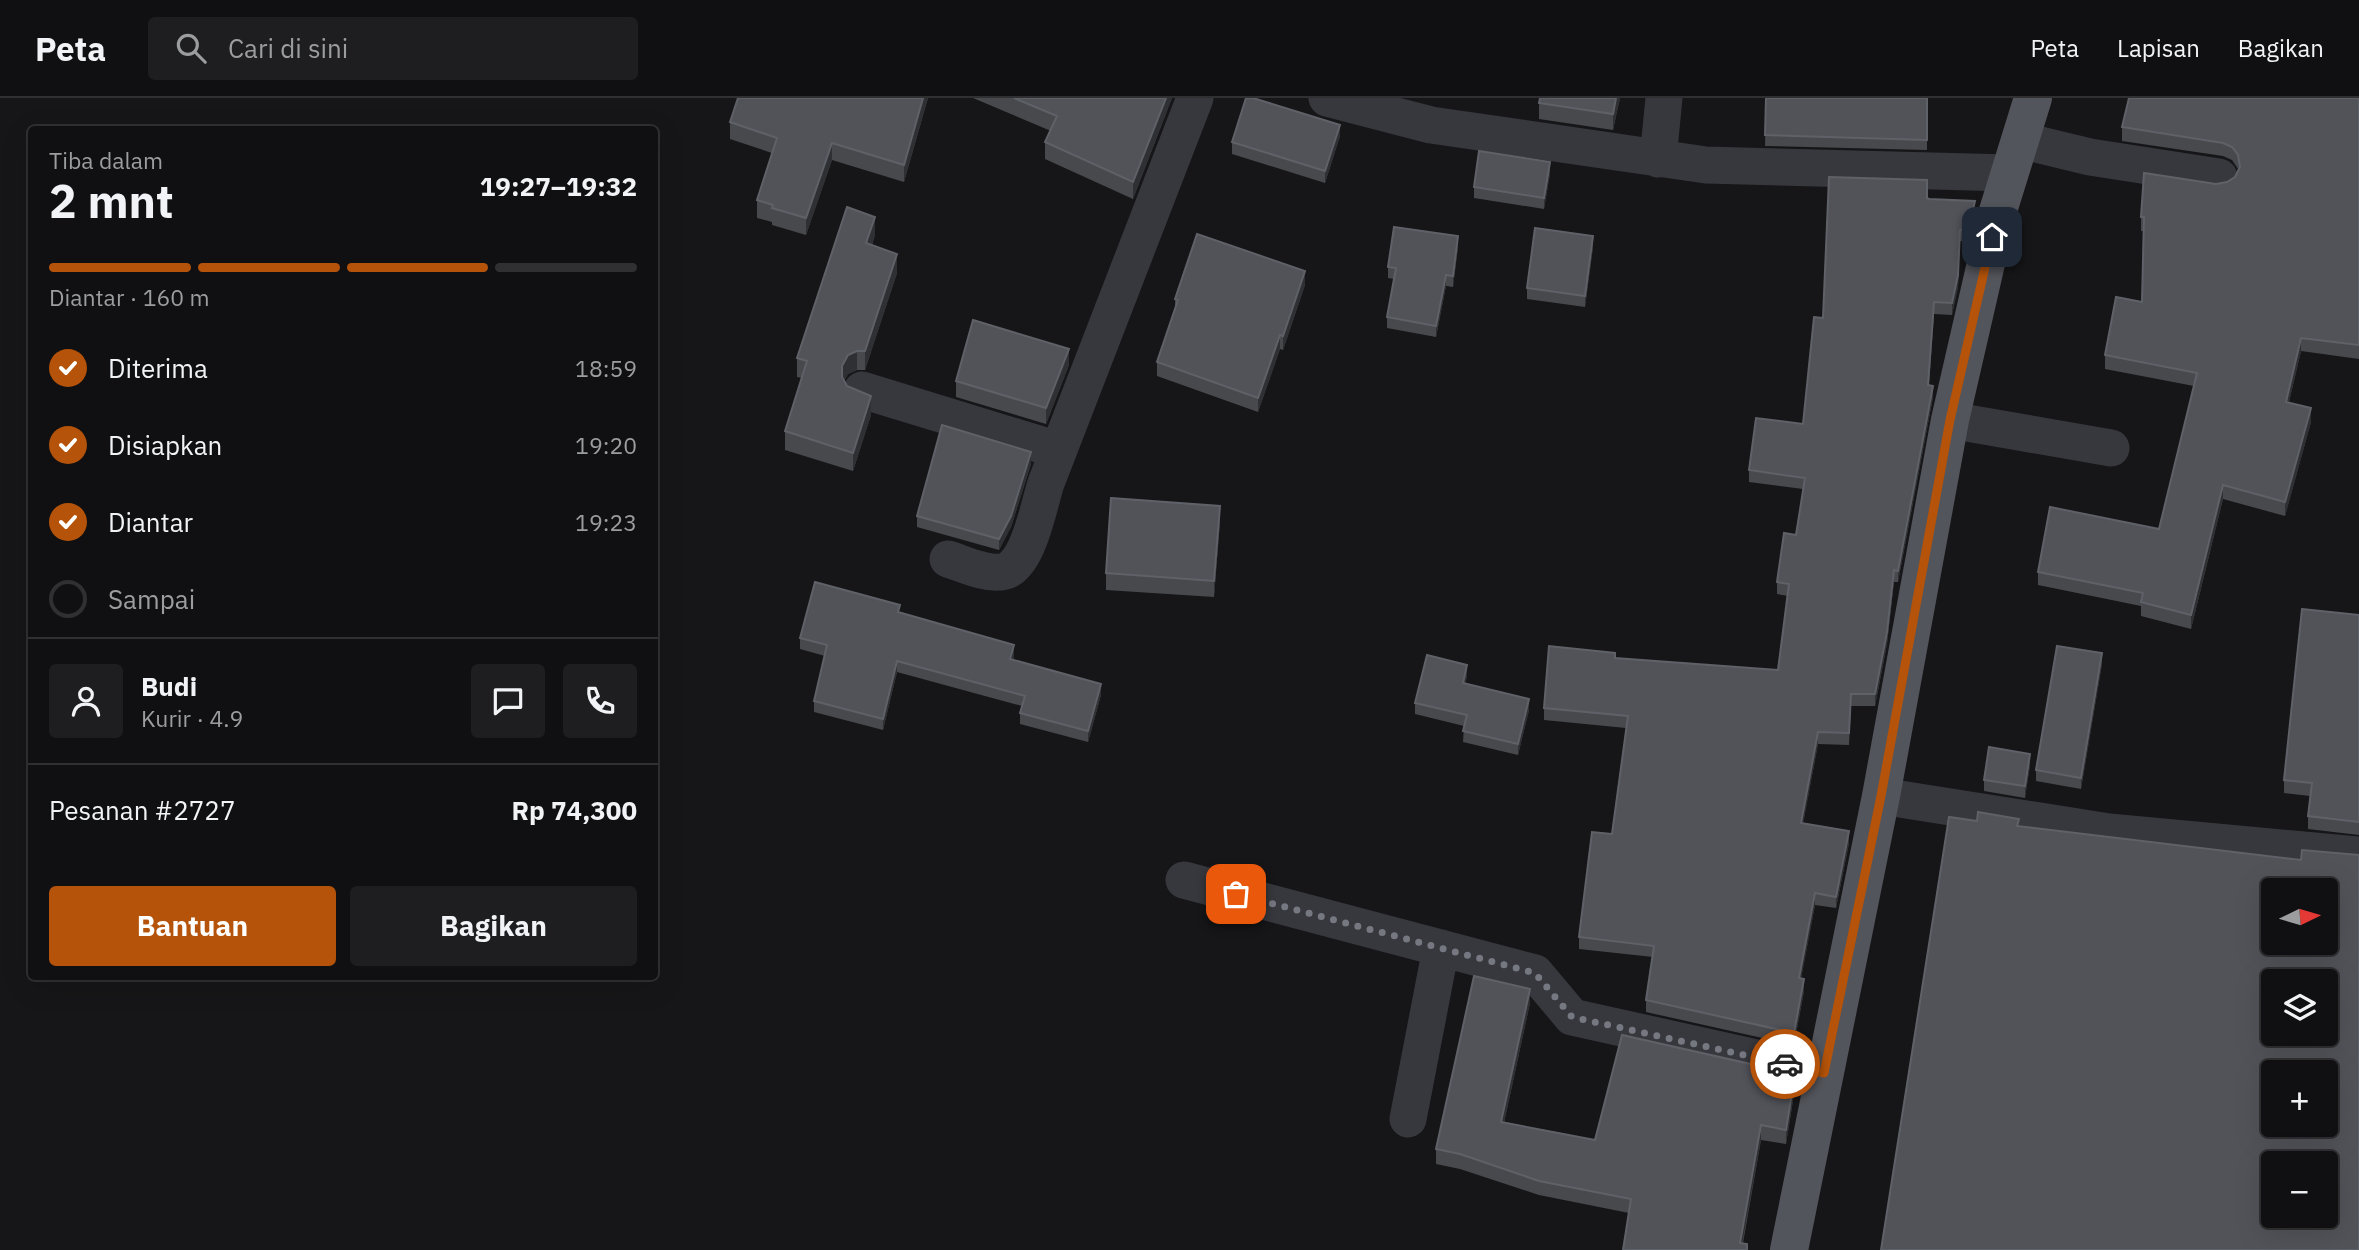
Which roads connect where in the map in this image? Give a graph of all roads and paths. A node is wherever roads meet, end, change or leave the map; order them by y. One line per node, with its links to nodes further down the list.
1 (1195, 98): 12 (street)
2 (1327, 98): 5 (street)
3 (1664, 98): 7 (street)
4 (2033, 98): 6 (main road)
5 (1435, 112): 7 (street)
6 (2015, 156): 7 (street); 8 (street); 10 (main road)
7 (1658, 159)
8 (2219, 177)
9 (862, 390): 12 (street)
10 (1950, 420): 11 (street); 14 (main road)
11 (2111, 449)
12 (1058, 450): 13 (street)
13 (948, 559)
14 (1881, 796): 15 (street); 18 (main road)
15 (2359, 855)
16 (1184, 880): 17 (street)
17 (1441, 948): 18 (street); 19 (street)
18 (1824, 1073): 20 (main road)
19 (1408, 1119)
20 (1789, 1250)

